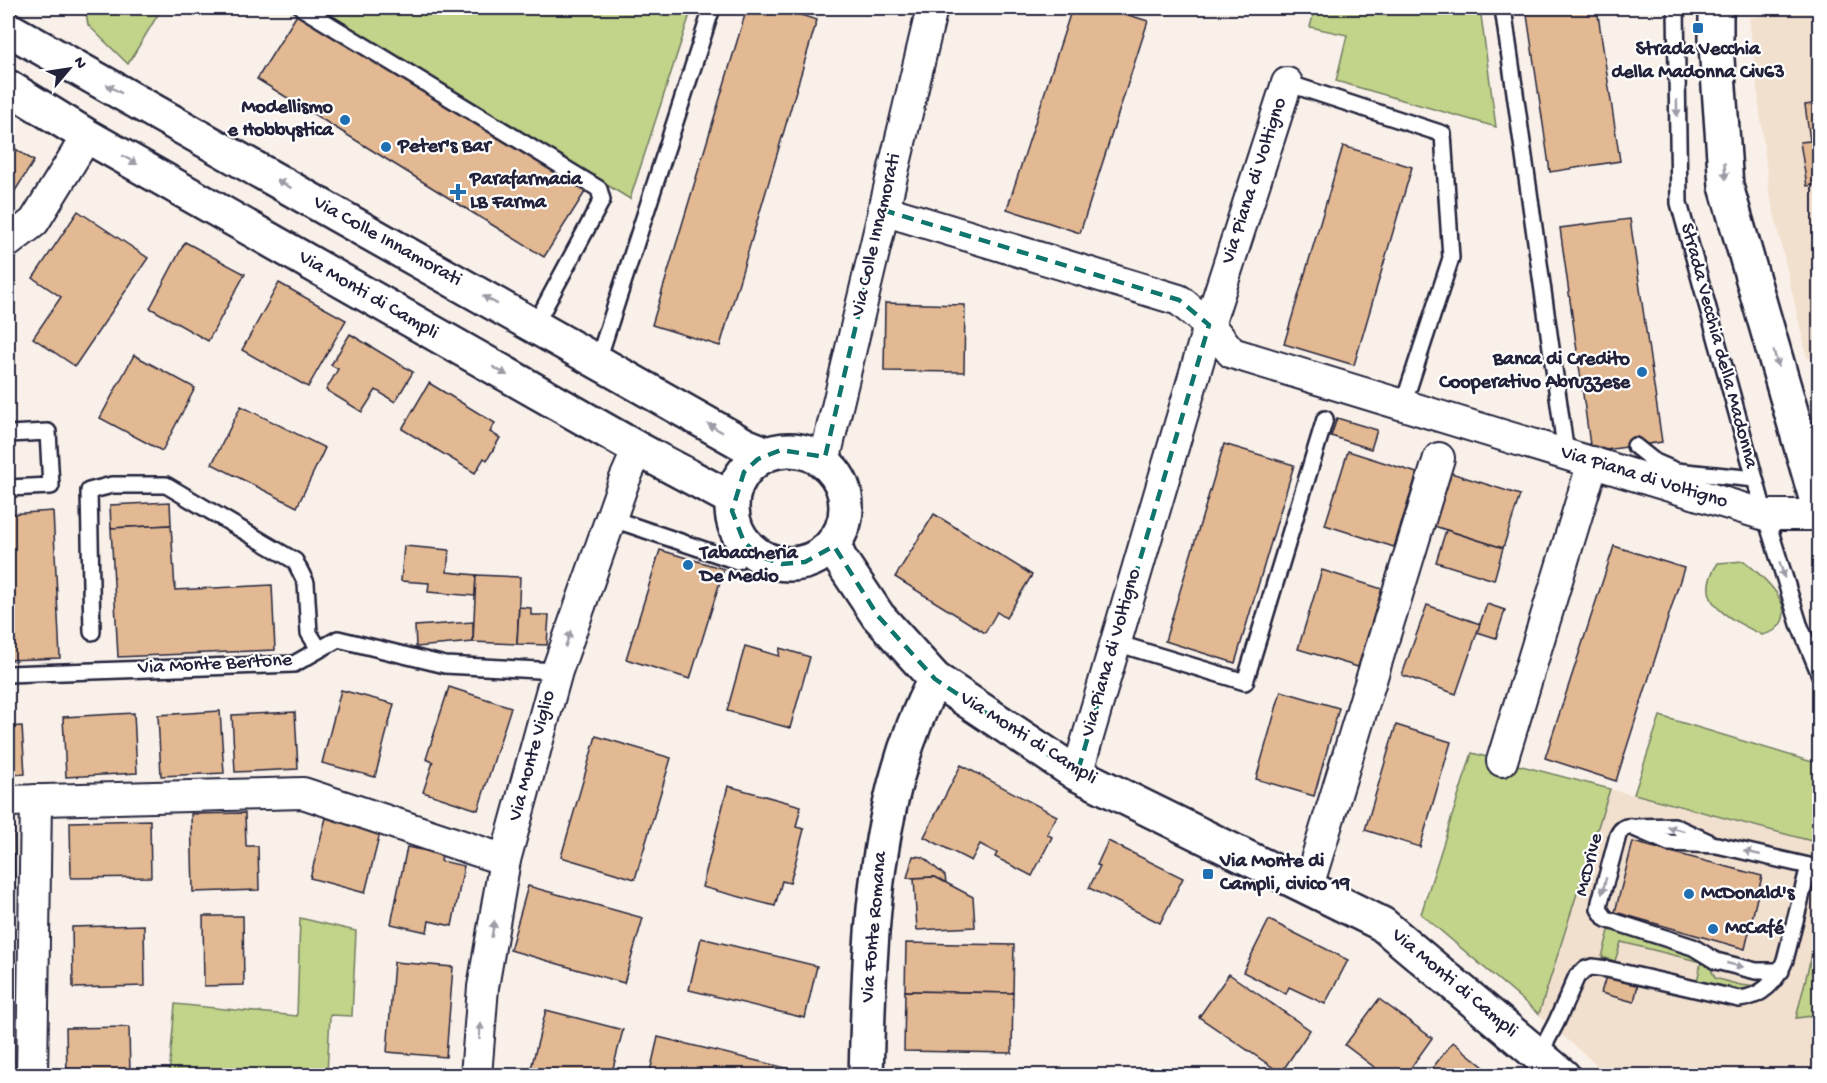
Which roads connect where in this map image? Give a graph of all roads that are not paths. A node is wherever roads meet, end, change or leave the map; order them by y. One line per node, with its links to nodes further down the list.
1 (302, 8): 13 (lane)
2 (712, 8): 15 (lane)
3 (932, 8): 11 (street, Via Colle Innamorati)
4 (1503, 8): 23 (lane)
5 (1676, 8): 25 (lane, Strada Vecchia della Madonna, one-way to 25)
6 (1716, 8): 28 (street, one-way to 28)
7 (8, 29): 13 (street, Via Colle Innamorati, one-way to 7)
8 (1287, 83): 14 (street, Via Piana di Voltigno); 16 (lane, Via Piana di Voltigno)
9 (8, 87): 10 (street, Via Monti di Campli)
10 (87, 136): 12 (street); 20 (street, Via Monti di Campli, one-way to 20)
11 (883, 210): 14 (street, Via Piana di Voltigno); 24 (street, Via Colle Innamorati)
12 (8, 242)
13 (535, 325): 15 (street, Via Colle Innamorati)
14 (1209, 325): 16 (street, Via Piana di Voltigno); 34 (street, Via Piana di Voltigno)
15 (598, 360): 21 (street, Via Colle Innamorati, one-way to 15)
16 (1403, 405): 23 (street, Via Piana di Voltigno)
17 (1325, 419): 34 (lane)
18 (8, 434): 26 (lane)
19 (1635, 446): 25 (lane)
20 (638, 449): 27 (street, Via Monti di Campli); 30 (street, Via Monte Viglio)
21 (767, 454): 24 (street); 27 (street)
22 (1439, 458): 44 (street)
23 (1579, 458): 29 (street, Via Piana di Voltigno); 40 (street)
24 (824, 462): 32 (street)
25 (1755, 479): 29 (lane, Strada Vecchia della Madonna)
26 (8, 488)
27 (732, 499): 31 (street)
28 (1820, 513): 29 (street, Via Piana di Voltigno)
29 (1764, 515): 38 (lane, Strada Vecchia della Madonna, one-way to 38)
30 (610, 518): 31 (lane); 36 (street, Via Monte Viglio, one-way to 30)
31 (744, 542): 32 (street)
32 (833, 543): 39 (street, Via Monti di Campli)
33 (92, 632): 35 (lane)
34 (1116, 643): 41 (street, Via Piana di Voltigno)
35 (319, 650): 36 (lane, Via Monte Bertone); 37 (lane, Via Monte Bertone)
36 (557, 671): 43 (street, Via Monte Viglio)
37 (8, 674)
38 (1820, 675)
39 (935, 679): 41 (street, Via Monti di Campli); 49 (street, Via Fonte Romana)
40 (1502, 760)
41 (1077, 774): 44 (street, Via Monti di Campli)
42 (22, 800): 43 (street); 47 (street)
43 (505, 860): 48 (street, Via Monte Viglio, one-way to 43)
44 (1308, 886): 46 (street, Via Monti di Campli)
45 (1781, 971): 45 (lane, McDrive, one-way to 45); 46 (lane)
46 (1551, 1065)
47 (32, 1076)
48 (476, 1076)
49 (866, 1076)

